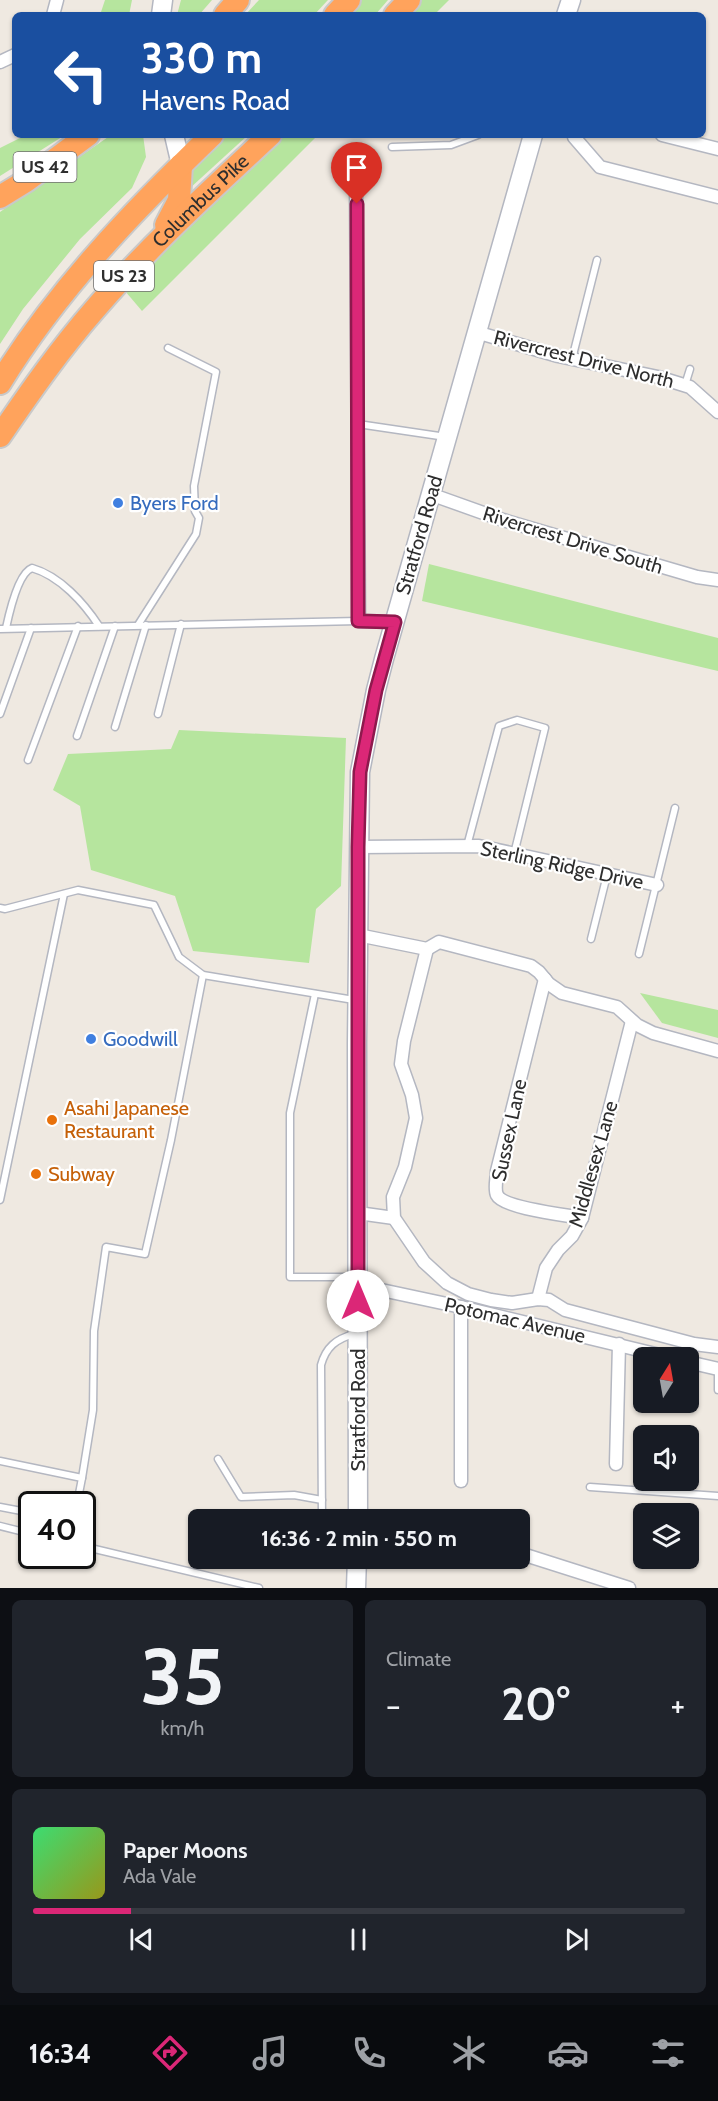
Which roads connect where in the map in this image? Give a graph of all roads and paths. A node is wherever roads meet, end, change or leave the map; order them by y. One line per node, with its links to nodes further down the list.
1 (238, 0): 4 (highway)
2 (349, 0): 5 (highway)
3 (409, 0): 6 (highway)
4 (228, 12)
5 (338, 12)
6 (398, 12)
7 (84, 138): 19 (highway, US 42)
8 (175, 138): 17 (street)
9 (209, 138): 17 (highway, Columbus Pike / US 23)
10 (267, 138): 21 (highway, Columbus Pike / US 23)
11 (470, 138): 15 (lane)
12 (532, 138): 23 (street, Stratford Road)
13 (575, 138): 20 (street)
14 (674, 138): 16 (street)
15 (392, 147)
16 (718, 149)
17 (181, 165): 21 (highway); 27 (highway, Columbus Pike / US 23)
18 (356, 185): 30 (street)
19 (0, 196)
20 (718, 197)
21 (157, 242): 31 (highway, Columbus Pike / US 23)
22 (597, 260): 25 (lane)
23 (476, 332): 25 (street, Rivercrest Drive North); 32 (street, Stratford Road)
24 (168, 348): 38 (lane)
25 (572, 359): 28 (street, Rivercrest Drive North)
26 (690, 369): 28 (lane)
27 (0, 383)
28 (685, 385): 29 (street, Rivercrest Drive North)
29 (718, 412)
30 (358, 424): 32 (lane); 35 (street)
31 (0, 436)
32 (447, 437): 33 (street, Stratford Road)
33 (430, 494): 34 (street, Rivercrest Drive South); 36 (street, Stratford Road)
34 (718, 580)
35 (358, 621): 36 (street); 37 (lane)
36 (395, 622): 51 (street, Stratford Road)
37 (181, 624): 39 (lane); 46 (lane)
38 (138, 625): 39 (lane); 42 (lane)
39 (146, 625): 47 (lane)
40 (78, 626): 41 (lane); 43 (lane); 49 (lane)
41 (99, 626): 42 (lane); 44 (lane)
42 (115, 626): 48 (lane)
43 (31, 628): 44 (lane); 45 (lane)
44 (3, 629)
45 (0, 714)
46 (158, 714)
47 (115, 726)
48 (77, 736)
49 (28, 760)
50 (675, 808): 55 (lane)
51 (358, 847): 52 (street, Sterling Ridge Drive); 58 (street, Stratford Road)
52 (467, 847): 53 (street, Sterling Ridge Drive); 53 (lane)
53 (514, 854): 54 (street, Sterling Ridge Drive)
54 (607, 874): 55 (street, Sterling Ridge Drive); 59 (lane)
55 (657, 885): 61 (lane)
56 (64, 894): 57 (lane); 62 (lane); 68 (lane)
57 (0, 908)
58 (358, 935): 60 (street); 65 (street, Stratford Road)
59 (591, 939)
60 (427, 949): 63 (street); 70 (street)
61 (639, 954)
62 (203, 975): 64 (lane); 85 (lane)
63 (545, 979): 66 (street); 71 (street, Sussex Lane)
64 (315, 994): 65 (lane); 72 (lane)
65 (358, 1001): 69 (street, Stratford Road)
66 (632, 1021): 67 (street); 71 (street, Middlesex Lane)
67 (718, 1051)
68 (0, 1200)
69 (358, 1213): 70 (street); 72 (street, Stratford Road)
70 (394, 1218): 73 (street)
71 (582, 1218): 73 (street, Middlesex Lane)
72 (358, 1281): 74 (street, Potomac Avenue); 75 (street, Stratford Road)
73 (538, 1299): 77 (street)
74 (460, 1307): 76 (street, Potomac Avenue); 86 (street)
75 (358, 1334): 90 (lane); 93 (street, Stratford Road)
76 (619, 1344): 78 (street, Potomac Avenue); 84 (street)
77 (718, 1347)
78 (633, 1348)
79 (699, 1365): 80 (street)
80 (718, 1369): 81 (lane)
81 (718, 1390)
82 (218, 1459): 90 (lane)
83 (0, 1461): 85 (lane)
84 (616, 1464)
85 (82, 1478): 88 (lane)
86 (461, 1481)
87 (590, 1487): 89 (lane)
88 (80, 1491)
89 (718, 1496)
90 (322, 1500): 92 (lane)
91 (0, 1507): 94 (lane)
92 (322, 1509)
93 (358, 1509)
94 (18, 1511)
95 (0, 1526): 96 (lane)
96 (18, 1530)
97 (96, 1549): 100 (lane)
98 (530, 1556): 102 (street)
99 (357, 1569): 101 (street)
100 (259, 1588)
101 (356, 1588)
102 (629, 1588)

